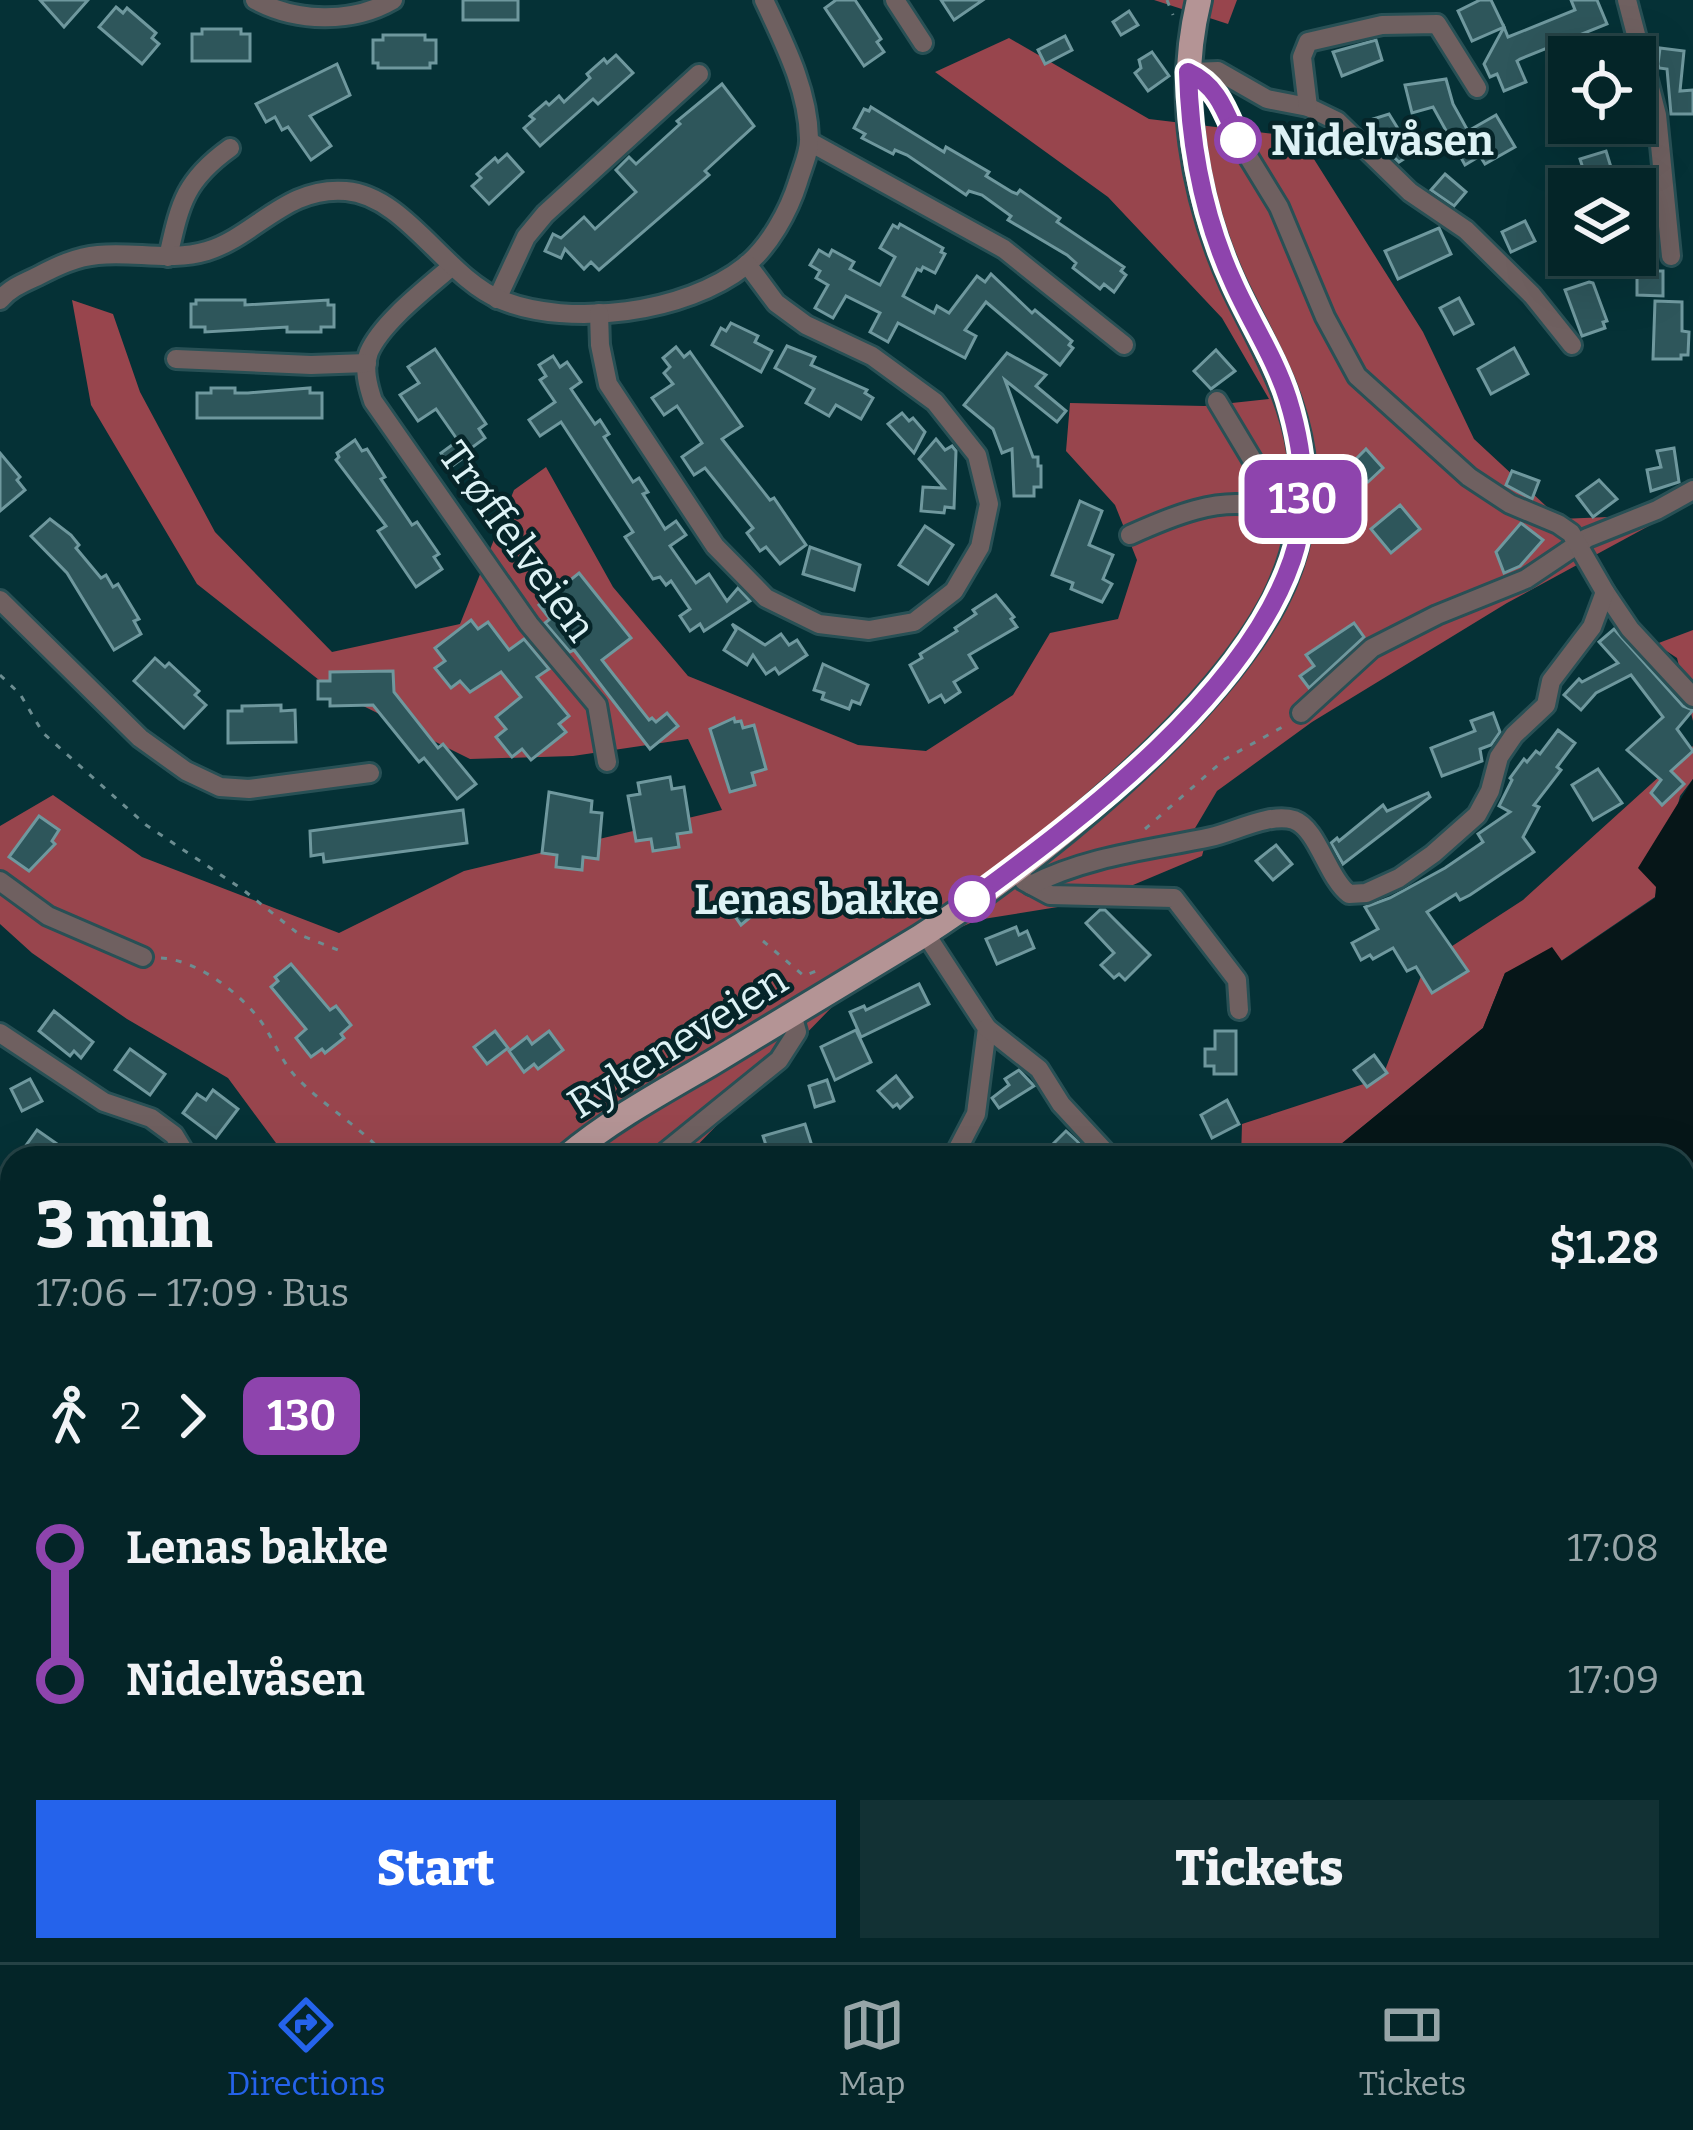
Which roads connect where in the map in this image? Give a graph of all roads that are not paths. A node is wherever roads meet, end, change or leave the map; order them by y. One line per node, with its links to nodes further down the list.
1 (255, 0): 2 (street)
2 (394, 0)
3 (895, 0): 7 (street)
4 (1199, 0): 8 (main road, Rykeneveien)
5 (1627, 0): 14 (street)
6 (769, 2): 12 (street)
7 (923, 43)
8 (1188, 72): 11 (street); 28 (main road, Rykeneveien); 30 (street)
9 (699, 74): 19 (street)
10 (1478, 88): 11 (street)
11 (1308, 107): 21 (street)
12 (810, 142): 16 (street); 22 (street)
13 (230, 148): 15 (street)
14 (1671, 256)
15 (168, 257): 17 (street); 18 (street)
16 (747, 264): 20 (street); 20 (street)
17 (452, 267): 19 (street); 24 (street)
18 (2, 292)
19 (497, 298): 20 (street)
20 (599, 314)
21 (1572, 344)
22 (1124, 345)
23 (176, 359): 24 (street)
24 (367, 363): 35 (street, Trøffelveien)
25 (1217, 401): 27 (street)
26 (1693, 490): 30 (street)
27 (1267, 508): 28 (street); 29 (street)
28 (1300, 522): 37 (main road, Rykeneveien)
29 (1130, 536)
30 (1579, 545): 31 (street); 34 (street)
31 (1605, 592): 33 (street); 37 (street)
32 (0, 600): 36 (street)
33 (1693, 697)
34 (1301, 713)
35 (607, 763)
36 (370, 773)
37 (1021, 878): 39 (main road, Rykeneveien); 41 (street)
38 (0, 881): 40 (street)
39 (925, 933): 42 (main road, Rykeneveien); 43 (street)
40 (143, 957)
41 (1239, 1010)
42 (792, 1014): 46 (main road, Rykeneveien); 47 (street)
43 (987, 1028): 48 (street); 49 (street)
44 (0, 1033): 45 (street)
45 (180, 1146)
46 (581, 1146)
47 (679, 1146)
48 (959, 1146)
49 (1100, 1146)

